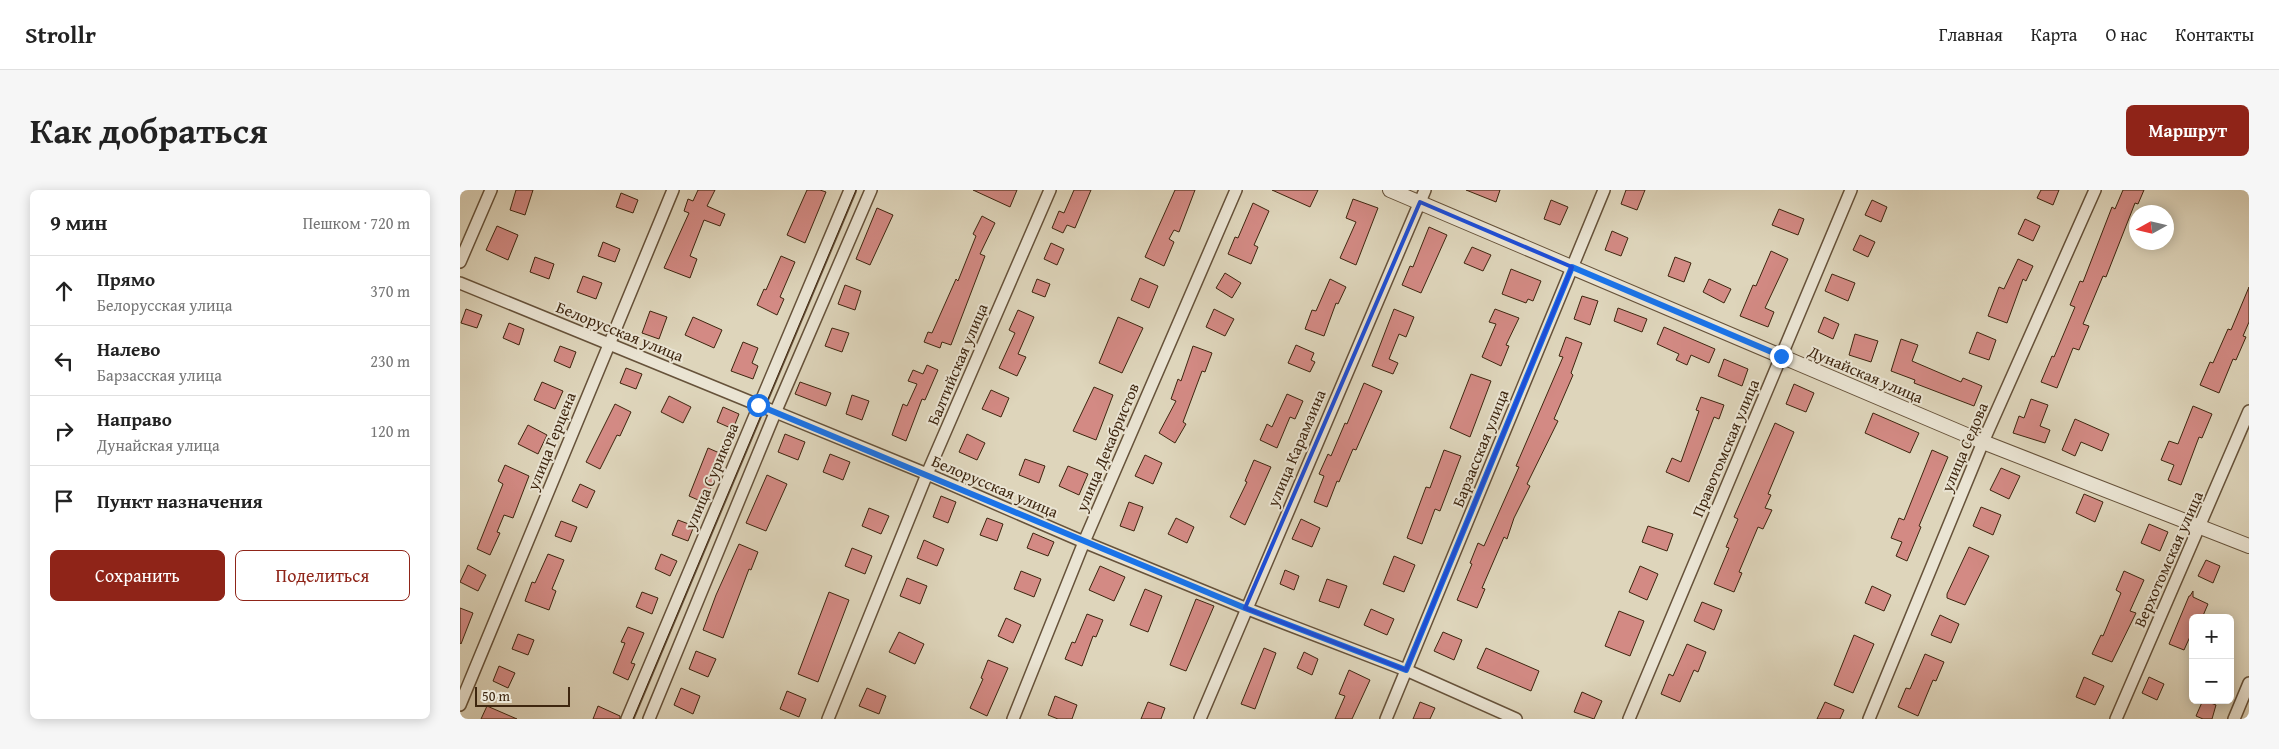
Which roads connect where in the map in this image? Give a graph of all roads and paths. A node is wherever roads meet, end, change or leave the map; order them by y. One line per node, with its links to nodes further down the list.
1 (491, 190): 12 (street)
2 (673, 190): 15 (street, улица Герцена)
3 (850, 190): 17 (street, улица Сурикова)
4 (871, 190): 19 (street)
5 (1050, 190): 21 (street, Балтийская улица)
6 (1236, 190): 23 (street, улица Декабристов)
7 (1390, 190): 11 (street, Дунайская улица)
8 (1604, 190): 13 (street, Барзасская улица)
9 (1851, 190): 16 (street, Правотомская улица)
10 (2095, 190): 20 (street, улица Седова)
11 (1422, 196): 13 (street, Дунайская улица); 25 (street, улица Карамзина)
12 (460, 262)
13 (1572, 267): 16 (street, Дунайская улица); 26 (street, Барзасская улица)
14 (460, 283): 15 (street, Белорусская улица)
15 (608, 343): 17 (street, Белорусская улица); 28 (street, улица Герцена)
16 (1781, 356): 20 (street, Дунайская улица); 36 (street, Правотомская улица)
17 (758, 405): 19 (street, Белорусская улица); 29 (street, улица Сурикова)
18 (2249, 411): 22 (street, Верхотомская улица)
19 (775, 413): 21 (street, Белорусская улица); 30 (street)
20 (1982, 442): 22 (street, Дунайская улица); 37 (street, улица Седова)
21 (927, 474): 23 (street, Белорусская улица); 31 (street, Балтийская улица)
22 (2200, 527): 24 (street, Дунайская улица); 38 (street, Верхотомская улица)
23 (1084, 542): 25 (street, Белорусская улица); 32 (street, улица Декабристов)
24 (2249, 546)
25 (1245, 608): 26 (street, Белорусская улица); 33 (street, улица Карамзина)
26 (1406, 670): 34 (street, Барзасская улица); 35 (street, Белорусская улица)
27 (2249, 683): 39 (street)
28 (460, 705)
29 (627, 719)
30 (649, 719)
31 (828, 719)
32 (1013, 719)
33 (1200, 719)
34 (1386, 719)
35 (1516, 719)
36 (1630, 719)
37 (1869, 719)
38 (2116, 719)
39 (2234, 719)

